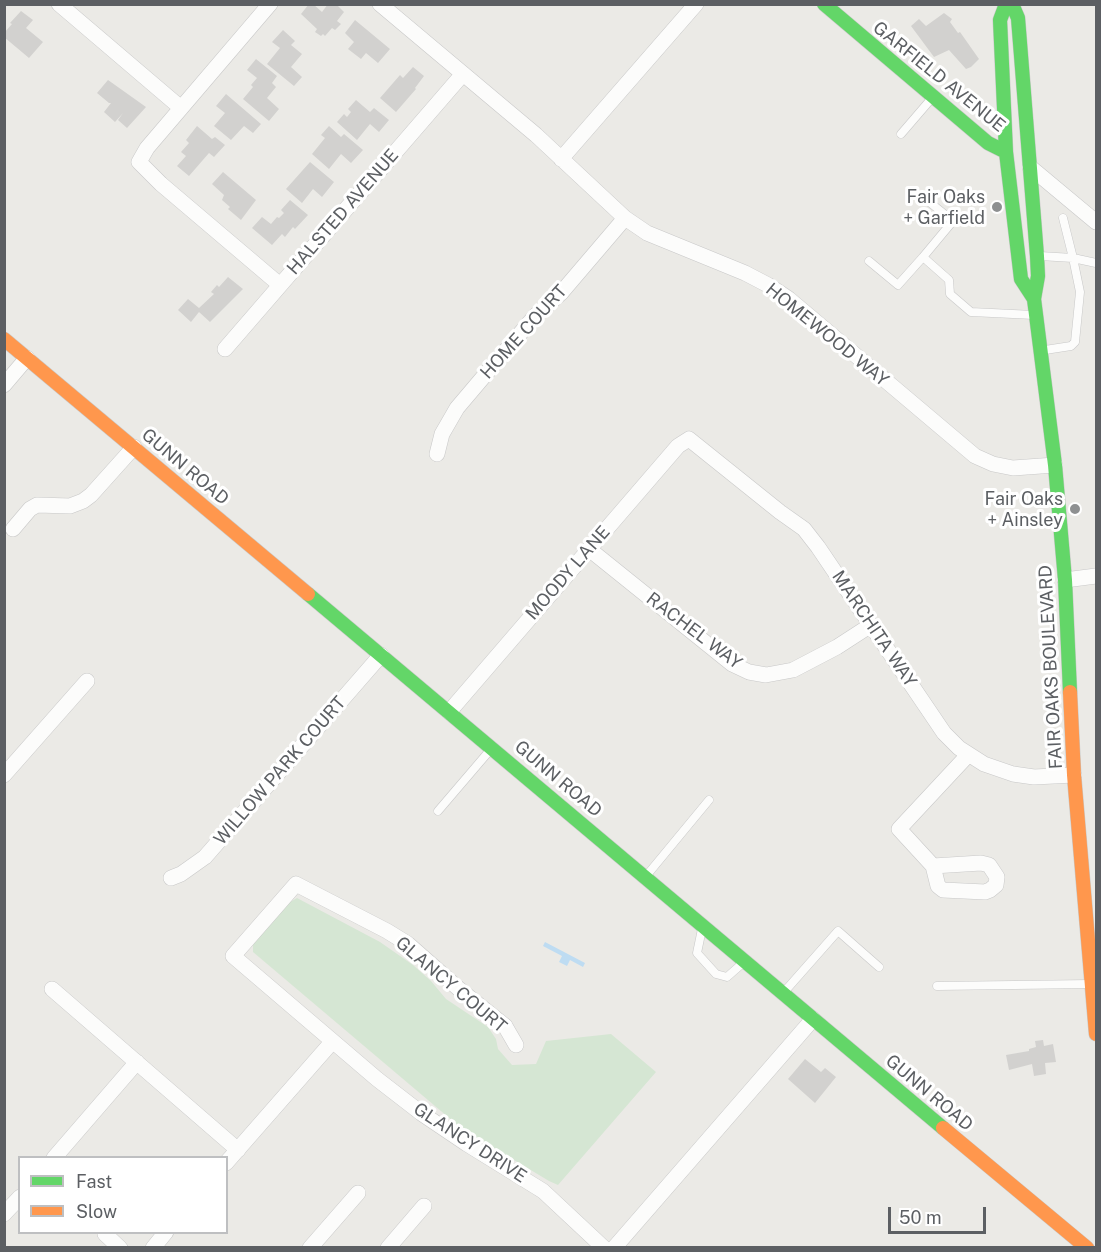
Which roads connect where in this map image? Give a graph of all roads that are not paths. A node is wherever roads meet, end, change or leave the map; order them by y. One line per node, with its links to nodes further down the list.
1 (59, 4): 9 (street)
2 (270, 4): 9 (street)
3 (380, 4): 7 (street, HOMEWOOD WAY)
4 (696, 4): 12 (street)
5 (824, 4): 8 (street, GARFIELD AVENUE)
6 (1009, 4): 11 (street, FAIR OAKS BOULEVARD); 13 (street, FAIR OAKS BOULEVARD)
7 (462, 75): 12 (street, HOMEWOOD WAY); 23 (street, HALSTED AVENUE)
8 (933, 97): 10 (lane); 11 (street, GARFIELD AVENUE)
9 (181, 108): 23 (street)
10 (901, 134)
11 (1006, 152): 24 (street)
12 (561, 159): 15 (street, HOMEWOOD WAY)
13 (1030, 167): 17 (street); 18 (street, FAIR OAKS BOULEVARD)
14 (923, 197): 19 (lane)
15 (625, 218): 33 (street, HOME COURT); 34 (street, HOMEWOOD WAY)
16 (1063, 218): 20 (lane)
17 (1096, 222)
18 (1037, 256): 20 (lane); 24 (street, FAIR OAKS BOULEVARD)
19 (922, 257): 21 (lane); 25 (lane)
20 (1073, 258): 22 (lane); 28 (lane)
21 (869, 261)
22 (1096, 263)
23 (280, 285): 27 (street, HALSTED AVENUE)
24 (1034, 299): 25 (street, FAIR OAKS BOULEVARD)
25 (1036, 316): 28 (street, FAIR OAKS BOULEVARD)
26 (4, 339): 29 (street, GUNN ROAD)
27 (225, 349)
28 (1040, 350): 34 (street, FAIR OAKS BOULEVARD)
29 (27, 358): 30 (street); 32 (street, GUNN ROAD)
30 (4, 385)
31 (689, 439): 36 (street, MOODY LANE); 39 (street, MARCHITA WAY)
32 (134, 447): 35 (street); 40 (street, GUNN ROAD)
33 (436, 454)
34 (1055, 465): 38 (street, FAIR OAKS BOULEVARD)
35 (13, 529)
36 (589, 549): 39 (street, RACHEL WAY); 42 (street, MOODY LANE)
37 (1096, 576): 38 (street)
38 (1065, 580): 46 (street, FAIR OAKS BOULEVARD)
39 (871, 625): 44 (street, MARCHITA WAY)
40 (381, 655): 42 (street, GUNN ROAD); 51 (street, WILLOW PARK COURT)
41 (87, 681): 45 (street)
42 (449, 712): 43 (street, GUNN ROAD)
43 (492, 748): 48 (lane); 50 (street, GUNN ROAD)
44 (968, 754): 46 (street, MARCHITA WAY); 49 (street)
45 (4, 775)
46 (1074, 775): 55 (street, FAIR OAKS BOULEVARD)
47 (709, 801): 50 (lane)
48 (438, 811)
49 (933, 866)
50 (646, 876): 52 (street, GUNN ROAD)
51 (171, 878)
52 (703, 925): 53 (street, GUNN ROAD); 53 (lane)
53 (746, 961): 58 (street, GUNN ROAD)
54 (879, 967): 58 (lane)
55 (1091, 984): 56 (lane); 60 (street, FAIR OAKS BOULEVARD)
56 (937, 986)
57 (52, 989): 63 (street)
58 (784, 993): 59 (street, GUNN ROAD)
59 (813, 1019): 78 (street); 79 (street, GUNN ROAD)
60 (1096, 1034)
61 (332, 1042): 62 (street, GLANCY COURT); 64 (street); 77 (street, GLANCY DRIVE)
62 (516, 1045)
63 (137, 1062): 64 (street); 65 (street)
64 (238, 1150): 66 (street)
65 (56, 1156)
66 (228, 1161)
67 (358, 1193): 75 (street)
68 (18, 1199): 70 (street)
69 (424, 1206): 76 (street)
70 (4, 1214)
71 (105, 1234): 73 (street)
72 (165, 1234): 74 (street)
73 (120, 1248)
74 (153, 1248)
75 (310, 1248)
76 (388, 1248)
77 (604, 1248)
78 (614, 1248)
79 (1087, 1248)

